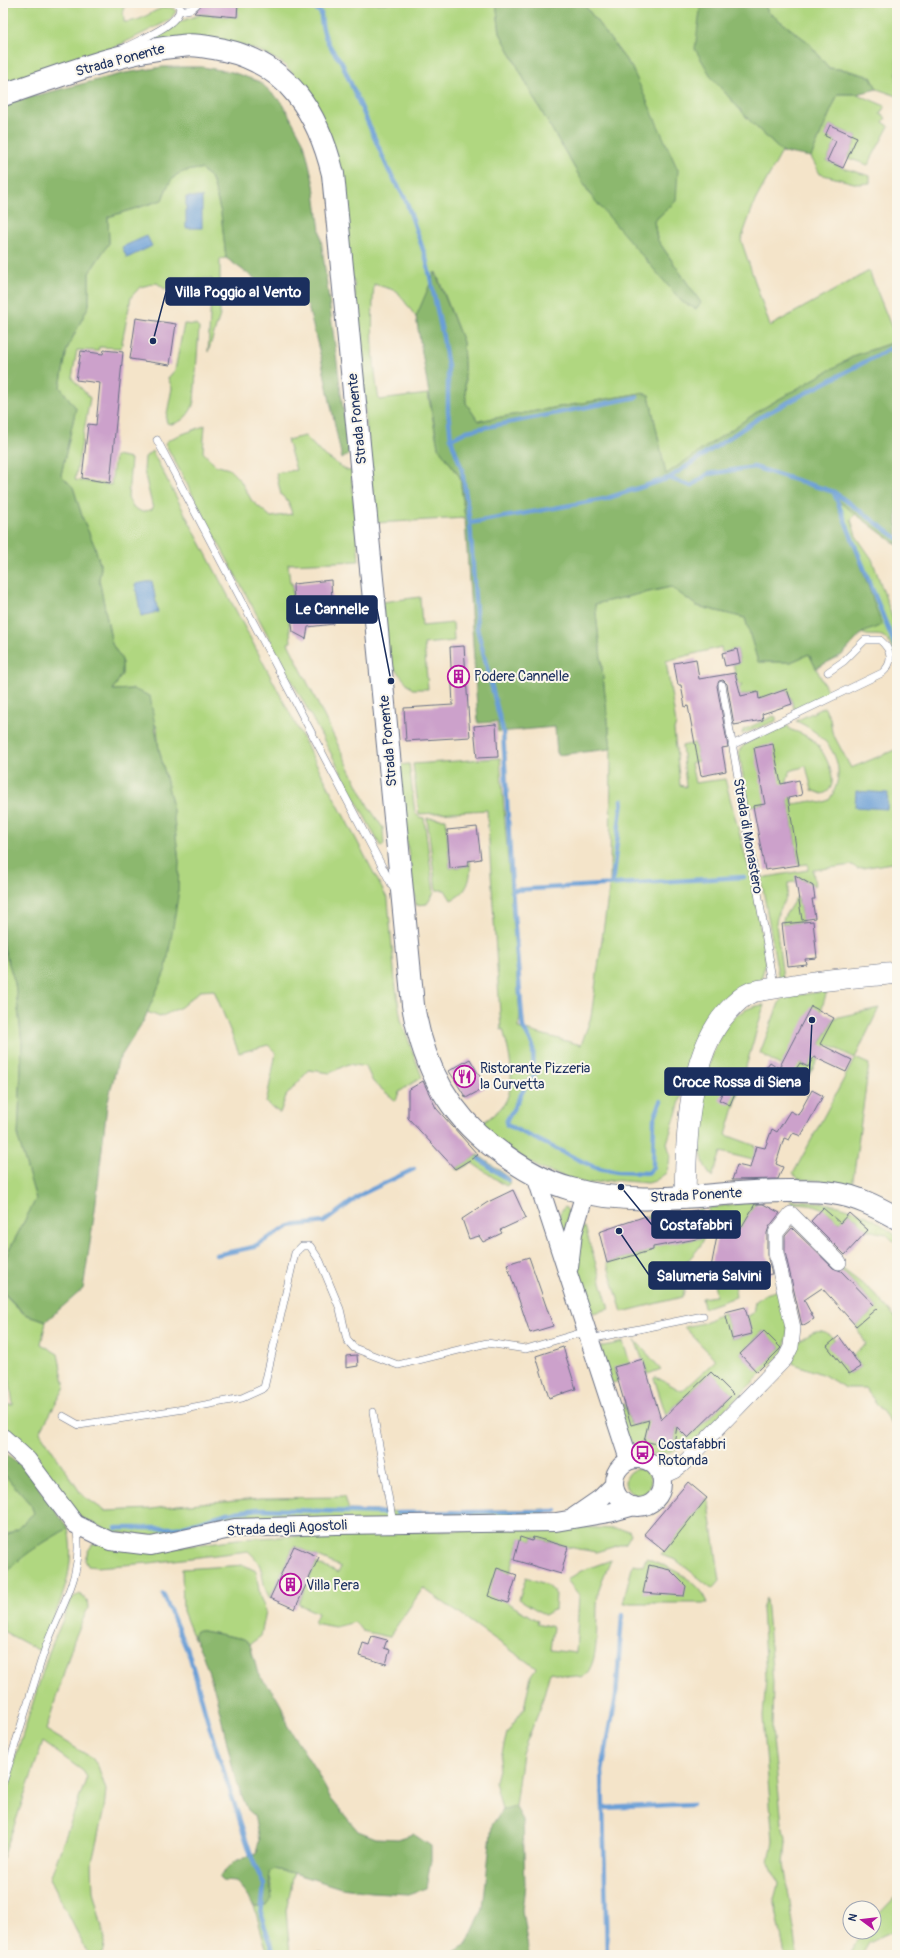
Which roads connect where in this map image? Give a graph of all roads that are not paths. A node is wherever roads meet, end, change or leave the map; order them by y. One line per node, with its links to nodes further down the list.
1 (176, 3): 3 (lane)
2 (198, 3): 3 (lane)
3 (180, 11): 4 (lane)
4 (105, 62): 5 (main road, Strada Ponente); 10 (main road, Strada Ponente)
5 (3, 95)
6 (157, 440): 10 (lane)
7 (828, 672): 9 (lane)
8 (722, 685): 9 (lane, Strada di Monastero)
9 (732, 745): 12 (lane, Strada di Monastero)
10 (403, 907): 13 (main road, Strada Ponente)
11 (897, 973): 12 (main road)
12 (775, 988): 15 (main road)
13 (536, 1176): 14 (main road, Strada Ponente); 18 (street)
14 (586, 1193): 15 (main road, Strada Ponente); 18 (street)
15 (685, 1197): 16 (main road, Strada Ponente)
16 (897, 1218)
17 (839, 1262): 25 (street)
18 (569, 1276): 20 (street)
19 (703, 1316): 20 (lane)
20 (588, 1335): 22 (lane); 24 (street)
21 (373, 1412): 30 (lane)
22 (64, 1416)
23 (3, 1438): 29 (street, Strada degli Agostoli)
24 (629, 1460): 25 (street); 26 (street)
25 (661, 1476): 27 (street, Strada degli Agostoli)
26 (614, 1485): 27 (street); 28 (street)
27 (634, 1506): 28 (street, Strada degli Agostoli)
28 (568, 1521): 30 (street, Strada degli Agostoli)
29 (75, 1524): 30 (street, Strada degli Agostoli); 31 (lane)
30 (393, 1525)
31 (3, 1783)

